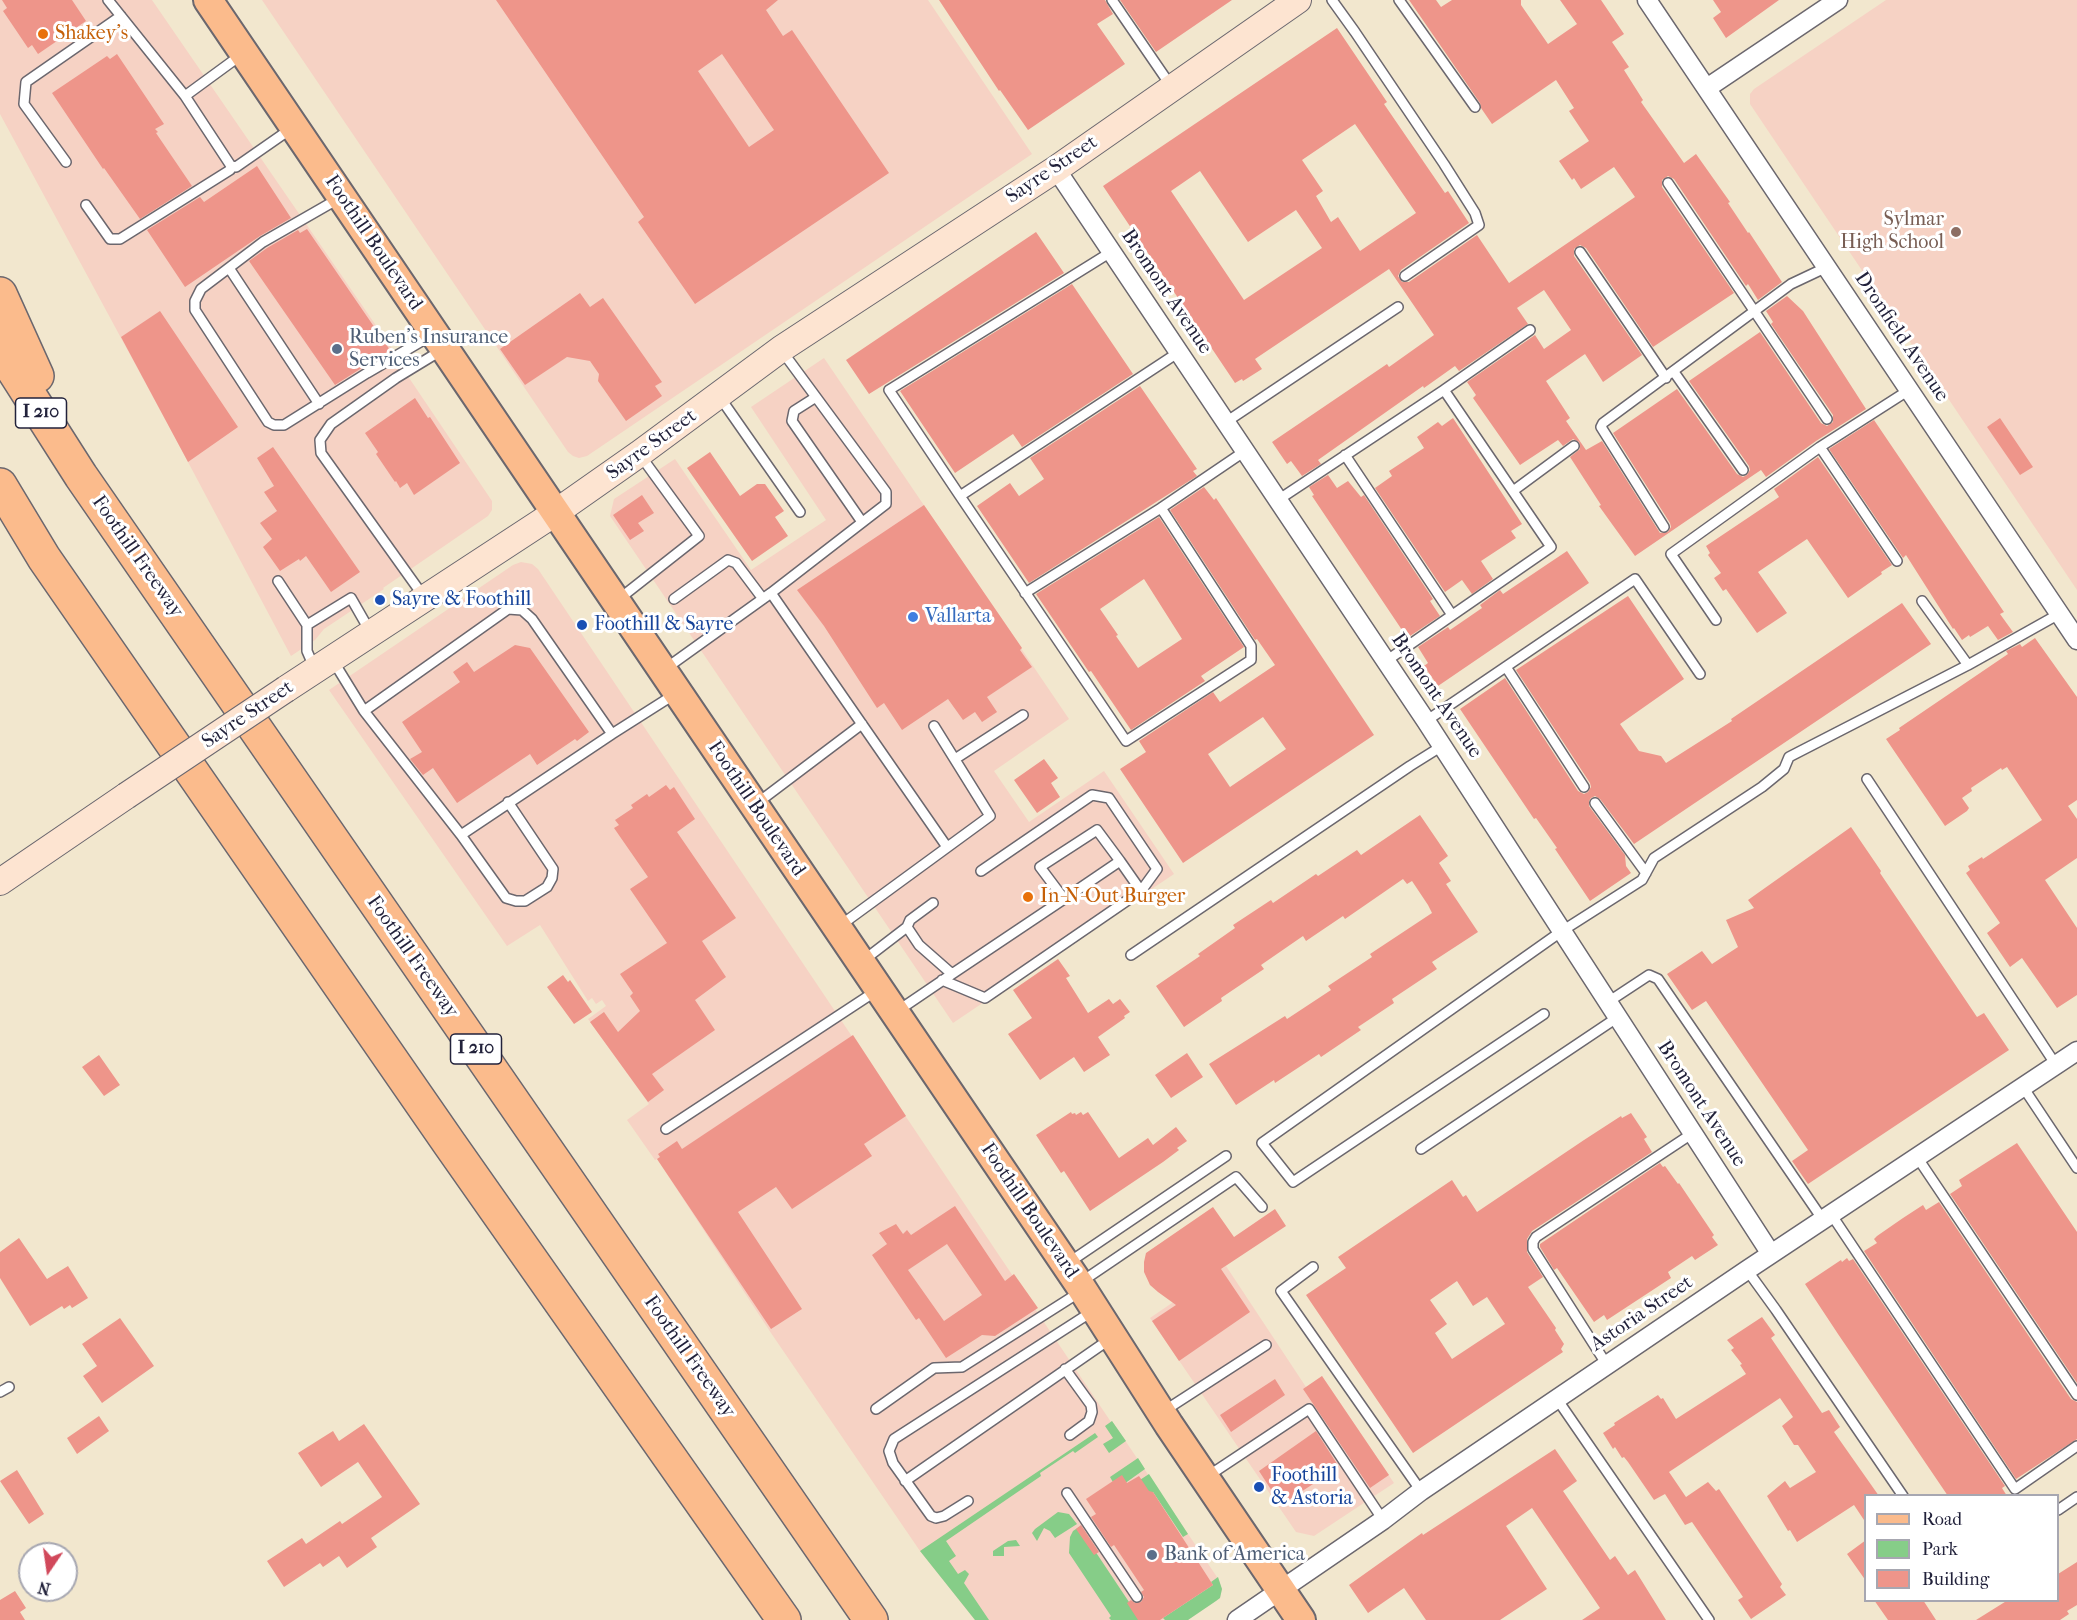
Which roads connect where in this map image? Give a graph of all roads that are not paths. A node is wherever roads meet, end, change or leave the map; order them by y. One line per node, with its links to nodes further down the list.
1 (108, 0): 9 (lane)
2 (208, 0): 10 (main road, Foothill Boulevard)
3 (1112, 0): 11 (lane)
4 (1298, 0): 11 (street, Sayre Street)
5 (1332, 0): 26 (lane)
6 (1399, 0): 14 (lane)
7 (1647, 0): 12 (street, Dronfield Avenue)
8 (1838, 0): 12 (street)
9 (121, 16): 13 (lane); 16 (lane)
10 (244, 53): 13 (lane); 15 (main road, Foothill Boulevard)
11 (1172, 88): 18 (street, Sayre Street)
12 (1707, 88): 24 (street, Dronfield Avenue)
13 (185, 96): 17 (lane)
14 (1475, 107)
15 (294, 126): 17 (lane); 20 (main road, Foothill Boulevard)
16 (66, 162)
17 (231, 166): 21 (lane)
18 (1056, 169): 22 (street, Bromont Avenue); 33 (street, Sayre Street)
19 (1668, 183): 29 (lane)
20 (342, 197): 25 (lane); 31 (main road, Foothill Boulevard)
21 (86, 205)
22 (1111, 252): 34 (street, Bromont Avenue); 52 (lane)
23 (1580, 252): 35 (lane)
24 (1827, 267): 29 (lane); 37 (street, Dronfield Avenue)
25 (229, 268): 40 (lane); 40 (lane)
26 (1405, 276)
27 (0, 294): 49 (highway)
28 (1398, 307): 42 (lane)
29 (1753, 311): 35 (lane); 41 (lane)
30 (1530, 330): 36 (lane)
31 (439, 341): 40 (lane); 57 (main road, Foothill Boulevard); 65 (lane)
32 (0, 349): 49 (highway, Foothill Freeway / I 210)
33 (781, 349): 38 (street, Sayre Street); 39 (lane)
34 (1179, 352): 42 (street, Bromont Avenue); 52 (lane)
35 (1670, 375): 48 (lane); 59 (lane)
36 (1444, 390): 47 (lane); 51 (lane)
37 (1909, 390): 44 (lane); 69 (street, Dronfield Avenue)
38 (719, 396): 46 (street, Sayre Street); 56 (lane)
39 (816, 397): 58 (lane); 58 (lane)
40 (319, 404)
41 (1827, 419)
42 (1226, 422): 45 (street, Bromont Avenue)
43 (1574, 446): 51 (lane)
44 (1820, 447): 61 (lane); 71 (lane)
45 (1245, 451): 53 (street, Bromont Avenue); 55 (lane)
46 (639, 454): 57 (street, Sayre Street); 68 (lane)
47 (1346, 455): 53 (lane); 70 (lane)
48 (1743, 470)
49 (81, 476): 153 (highway, Foothill Freeway / I 210)
50 (0, 485): 60 (highway)
51 (1513, 491): 70 (lane)
52 (960, 496): 63 (lane)
53 (1278, 500): 75 (street, Bromont Avenue)
54 (0, 508): 60 (highway)
55 (1161, 508): 63 (lane); 63 (lane)
56 (800, 512)
57 (555, 513): 65 (street, Sayre Street); 68 (main road, Foothill Boulevard)
58 (862, 522): 64 (lane)
59 (1664, 527)
60 (44, 558): 152 (highway)
61 (1897, 561)
62 (278, 580): 72 (lane)
63 (1025, 594)
64 (767, 596): 66 (lane); 80 (lane); 84 (lane)
65 (424, 598): 73 (street, Sayre Street)
66 (674, 600)
67 (1922, 601): 77 (lane)
68 (615, 602): 80 (main road, Foothill Boulevard)
69 (2059, 614): 74 (street, Dronfield Avenue); 77 (lane)
70 (1452, 615): 75 (lane)
71 (1716, 620)
72 (307, 625): 73 (lane); 76 (lane)
73 (371, 633): 76 (street, Sayre Street)
74 (2077, 640)
75 (1386, 661): 83 (street, Bromont Avenue)
76 (323, 664): 81 (lane); 99 (street, Sayre Street, bridge)
77 (1968, 665): 98 (lane)
78 (1506, 667): 79 (lane); 83 (lane); 90 (lane)
79 (1700, 674)
80 (670, 682): 86 (lane); 93 (main road, Foothill Boulevard)
81 (364, 711): 86 (lane); 94 (lane)
82 (1023, 715): 88 (lane)
83 (1426, 721): 87 (street, Bromont Avenue)
84 (862, 724): 93 (lane); 95 (lane)
85 (934, 726): 88 (lane)
86 (612, 734): 91 (lane)
87 (1442, 746): 105 (street, Bromont Avenue); 106 (lane)
88 (955, 759): 95 (lane)
89 (1867, 779): 115 (lane)
90 (1584, 787)
91 (508, 802): 94 (lane); 94 (lane)
92 (1595, 803): 98 (lane)
93 (753, 805): 104 (main road, Foothill Boulevard)
94 (461, 835)
95 (947, 847): 104 (lane)
96 (1120, 861): 100 (lane); 101 (lane); 101 (lane)
97 (981, 871): 100 (lane)
98 (1646, 873): 105 (lane)
99 (0, 882)
100 (1141, 891): 109 (lane)
101 (1064, 899): 108 (lane)
102 (933, 903): 103 (lane)
103 (907, 927): 107 (lane); 108 (lane)
104 (836, 928): 107 (main road, Foothill Boulevard)
105 (1562, 931): 111 (street, Bromont Avenue); 113 (lane)
106 (1131, 955)
107 (860, 963): 110 (main road, Foothill Boulevard)
108 (952, 974): 109 (lane)
109 (942, 980): 112 (lane)
110 (878, 989): 112 (main road, Foothill Boulevard); 117 (lane)
111 (1613, 1010): 118 (street, Bromont Avenue); 119 (lane); 124 (lane)
112 (894, 1013): 128 (main road, Foothill Boulevard)
113 (1544, 1014)
114 (2077, 1051): 115 (street, Astoria Street)
115 (2056, 1065): 116 (street, Astoria Street)
116 (2024, 1087): 121 (street, Astoria Street); 122 (lane)
117 (666, 1129)
118 (1693, 1133): 125 (street, Bromont Avenue); 131 (lane)
119 (1421, 1149)
120 (1226, 1156): 128 (lane)
121 (1917, 1157): 124 (street, Astoria Street); 135 (lane)
122 (2077, 1168)
123 (1262, 1208): 128 (lane)
124 (1827, 1217): 125 (street, Astoria Street); 140 (lane)
125 (1771, 1254): 127 (street, Astoria Street)
126 (1312, 1267): 143 (lane)
127 (1746, 1270): 131 (street, Astoria Street); 145 (lane)
128 (1081, 1287): 129 (main road, Foothill Boulevard); 137 (lane); 142 (lane)
129 (1114, 1336): 132 (lane); 138 (main road, Foothill Boulevard)
130 (1266, 1345): 138 (lane)
131 (1607, 1365): 136 (street, Astoria Street)
132 (1065, 1369): 139 (lane); 142 (lane)
133 (9, 1387): 134 (lane)
134 (0, 1392)
135 (2077, 1395)
136 (1557, 1399): 143 (street, Astoria Street); 156 (lane)
137 (876, 1409)
138 (1162, 1413): 141 (main road, Foothill Boulevard)
139 (1070, 1435)
140 (2077, 1446)
141 (1205, 1478): 149 (lane); 150 (main road, Foothill Boulevard)
142 (905, 1481): 147 (lane)
143 (1421, 1491): 149 (street, Astoria Street)
144 (1067, 1493): 151 (lane)
145 (1902, 1494)
146 (2077, 1497): 148 (lane)
147 (968, 1502)
148 (2059, 1509)
149 (1383, 1520): 150 (street, Astoria Street)
150 (1281, 1590): 154 (street, Astoria Street); 155 (main road, Foothill Boulevard)
151 (1137, 1597)
152 (784, 1620)
153 (871, 1620)
154 (1237, 1620)
155 (1301, 1620)
156 (1709, 1620)

